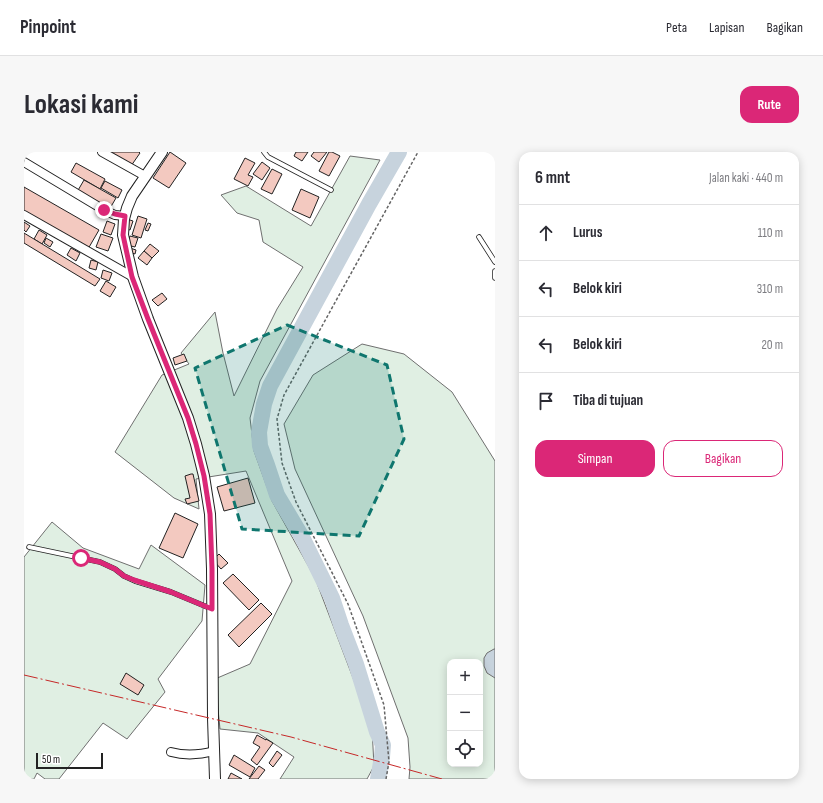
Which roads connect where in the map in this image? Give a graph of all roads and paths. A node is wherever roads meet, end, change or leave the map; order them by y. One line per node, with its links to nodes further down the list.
1 (102, 152): 6 (street)
2 (162, 152): 6 (street)
3 (264, 152): 7 (lane)
4 (418, 152): 20 (path)
5 (24, 162): 9 (street)
6 (145, 176): 9 (street)
7 (331, 190)
8 (24, 215): 13 (street)
9 (125, 216): 13 (street)
10 (479, 237): 11 (lane)
11 (495, 262)
12 (495, 271): 14 (lane)
13 (132, 277): 16 (street)
14 (495, 278)
15 (29, 547): 16 (lane)
16 (212, 609): 17 (street)
17 (214, 751): 18 (street); 19 (street)
18 (171, 752)
19 (215, 779)
20 (386, 779)

